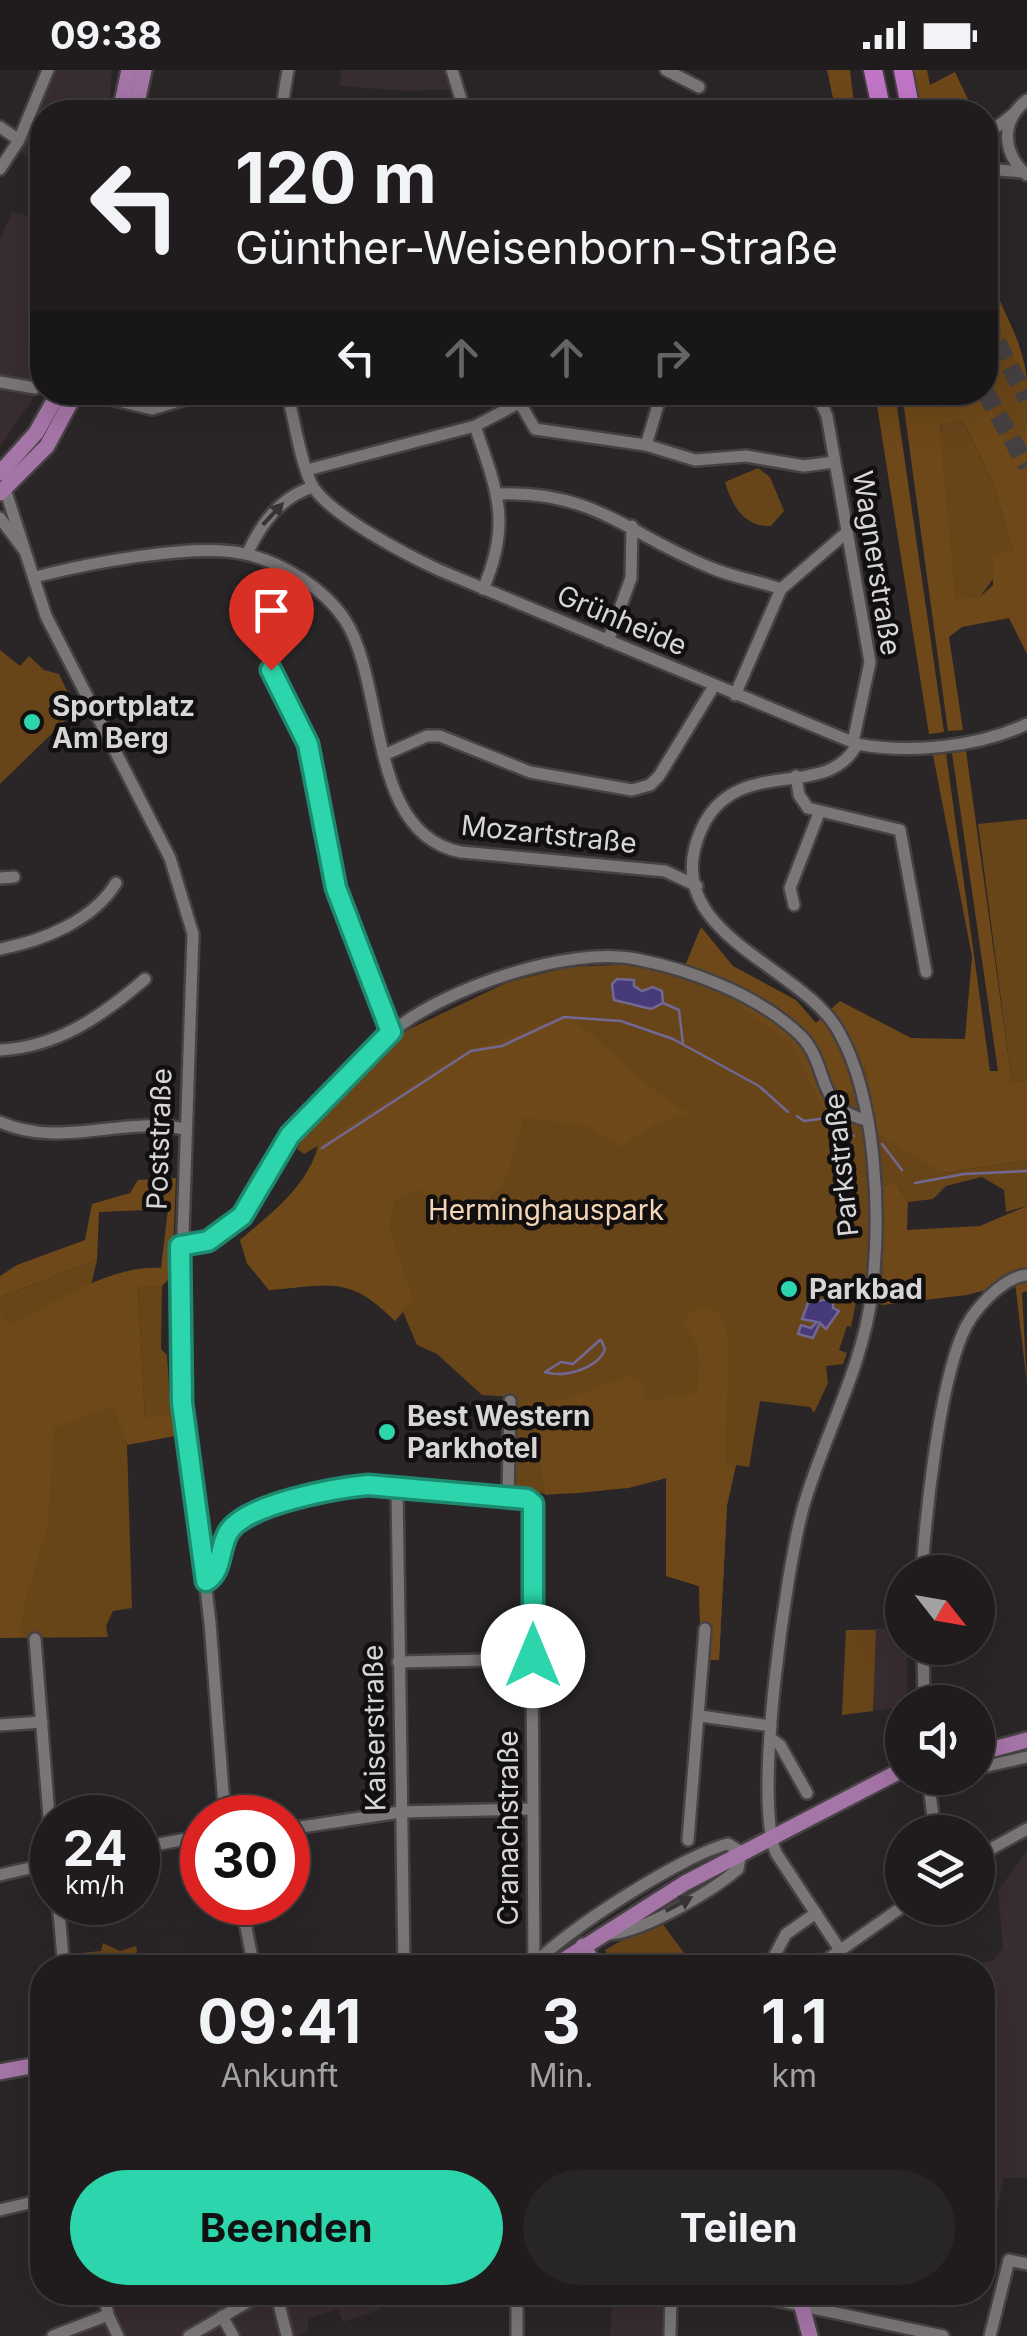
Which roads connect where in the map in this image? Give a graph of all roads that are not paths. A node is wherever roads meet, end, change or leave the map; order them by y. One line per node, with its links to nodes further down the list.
1 (48, 70): 10 (street)
2 (129, 70): 11 (main road)
3 (144, 70): 12 (main road)
4 (288, 70): 13 (street)
5 (452, 70): 14 (street)
6 (666, 70): 9 (street)
7 (873, 70): 15 (highway)
8 (903, 70): 16 (highway)
9 (699, 87)
10 (36, 100)
11 (123, 100)
12 (138, 100)
13 (283, 100)
14 (461, 100)
15 (879, 100)
16 (909, 100)
17 (1025, 100): 19 (street)
18 (30, 115): 22 (street)
19 (1012, 116): 20 (street); 25 (street)
20 (998, 126)
21 (0, 128): 22 (street)
22 (20, 140): 23 (street)
23 (0, 169)
24 (998, 170): 25 (street)
25 (1025, 174)
26 (0, 382): 27 (street)
27 (30, 387)
28 (51, 405): 41 (main road)
29 (70, 405): 41 (main road)
30 (135, 405): 31 (street)
31 (165, 405)
32 (290, 405): 40 (street)
33 (516, 405): 37 (street)
34 (521, 405): 38 (street)
35 (658, 405): 38 (street)
36 (822, 405): 39 (street, Wagnerstraße)
37 (475, 426): 40 (street); 43 (street)
38 (646, 445): 39 (street)
39 (834, 462): 46 (street, Wagnerstraße)
40 (306, 470): 42 (street)
41 (2, 485): 48 (street, Poststraße)
42 (313, 487): 47 (street, one-way to 42); 50 (street, Grünheide)
43 (498, 494): 45 (street); 50 (street)
44 (0, 518): 48 (street, Poststraße)
45 (632, 526): 51 (street); 52 (street)
46 (847, 532): 51 (street); 57 (street, Wagnerstraße)
47 (246, 554): 49 (street, Mozartstraße); 58 (street, Mozartstraße)
48 (28, 556): 49 (street, Poststraße)
49 (35, 577): 75 (street, Poststraße)
50 (483, 588): 52 (street, Grünheide)
51 (781, 589): 55 (street)
52 (608, 641): 54 (street, Grünheide)
53 (271, 670): 69 (street)
54 (714, 686): 55 (street, Grünheide); 58 (street)
55 (735, 695): 57 (street, Grünheide)
56 (1027, 724): 57 (street, Grünheide)
57 (855, 743): 59 (street)
58 (384, 755): 64 (street, Mozartstraße)
59 (796, 776): 60 (street); 64 (street)
60 (820, 813): 65 (street); 67 (street)
61 (14, 877): 62 (street)
62 (0, 878)
63 (116, 883): 66 (street)
64 (697, 886): 72 (street, Parkstraße)
65 (794, 905)
66 (0, 949)
67 (926, 972)
68 (145, 979): 70 (street)
69 (391, 1032): 71 (street); 76 (street)
70 (0, 1050)
71 (832, 1101): 72 (street); 73 (street)
72 (862, 1101): 73 (street, Parkstraße)
73 (866, 1120): 90 (street, Parkstraße)
74 (0, 1122): 75 (street)
75 (184, 1129): 76 (street, Poststraße)
76 (180, 1246): 82 (street, Poststraße)
77 (1027, 1275): 81 (street)
78 (510, 1401): 80 (street)
79 (397, 1487): 80 (street); 82 (street); 86 (street, Kaiserstraße)
80 (508, 1497): 85 (street, Cranachstraße)
81 (925, 1555)
82 (206, 1581): 98 (street, Poststraße)
83 (705, 1629): 87 (street)
84 (35, 1639): 88 (street)
85 (533, 1659): 86 (street); 99 (street, Cranachstraße)
86 (398, 1662): 100 (street, Kaiserstraße)
87 (700, 1716): 90 (street); 104 (street)
88 (42, 1722): 89 (street); 97 (street)
89 (0, 1725)
90 (771, 1732): 96 (street); 103 (street, Parkstraße)
91 (1027, 1740): 92 (main road)
92 (995, 1748)
93 (1027, 1756): 94 (street)
94 (995, 1764)
95 (885, 1779): 103 (main road)
96 (807, 1793)
97 (47, 1795)
98 (223, 1795)
99 (532, 1809): 100 (street); 121 (street, Cranachstraße)
100 (400, 1812): 101 (street); 120 (street, Kaiserstraße)
101 (310, 1826)
102 (1027, 1829): 105 (street)
103 (770, 1838): 106 (main road); 110 (street)
104 (688, 1840)
105 (995, 1847)
106 (741, 1852): 109 (street); 112 (main road); 115 (street, one-way to 106)
107 (30, 1866): 108 (street)
108 (0, 1875)
109 (622, 1899): 112 (street); 122 (street)
110 (816, 1913): 117 (street); 125 (street)
111 (885, 1918): 117 (street)
112 (616, 1923): 115 (main road)
113 (60, 1925): 118 (street)
114 (246, 1925): 119 (street)
115 (599, 1934): 116 (main road)
116 (583, 1946): 123 (main road); 124 (main road)
117 (840, 1950): 126 (street)
118 (63, 1955)
119 (251, 1955)
120 (404, 1955)
121 (533, 1955)
122 (549, 1955)
123 (570, 1955)
124 (589, 1955)
125 (775, 1955)
126 (833, 1955)
127 (30, 2066): 128 (main road)
128 (0, 2072)
129 (30, 2203): 130 (street)
130 (0, 2210)
131 (1027, 2264): 150 (street)
132 (106, 2305): 139 (street)
133 (236, 2305): 140 (street)
134 (278, 2305): 145 (street)
135 (517, 2305): 146 (street)
136 (671, 2305): 147 (street)
137 (801, 2305): 148 (main road)
138 (822, 2305): 149 (street)
139 (108, 2316): 142 (street); 143 (street)
140 (219, 2316): 141 (street); 144 (street)
141 (192, 2332)
142 (54, 2336)
143 (118, 2336)
144 (233, 2336)
145 (287, 2336)
146 (517, 2336)
147 (670, 2336)
148 (810, 2336)
149 (943, 2336)
150 (990, 2336)

